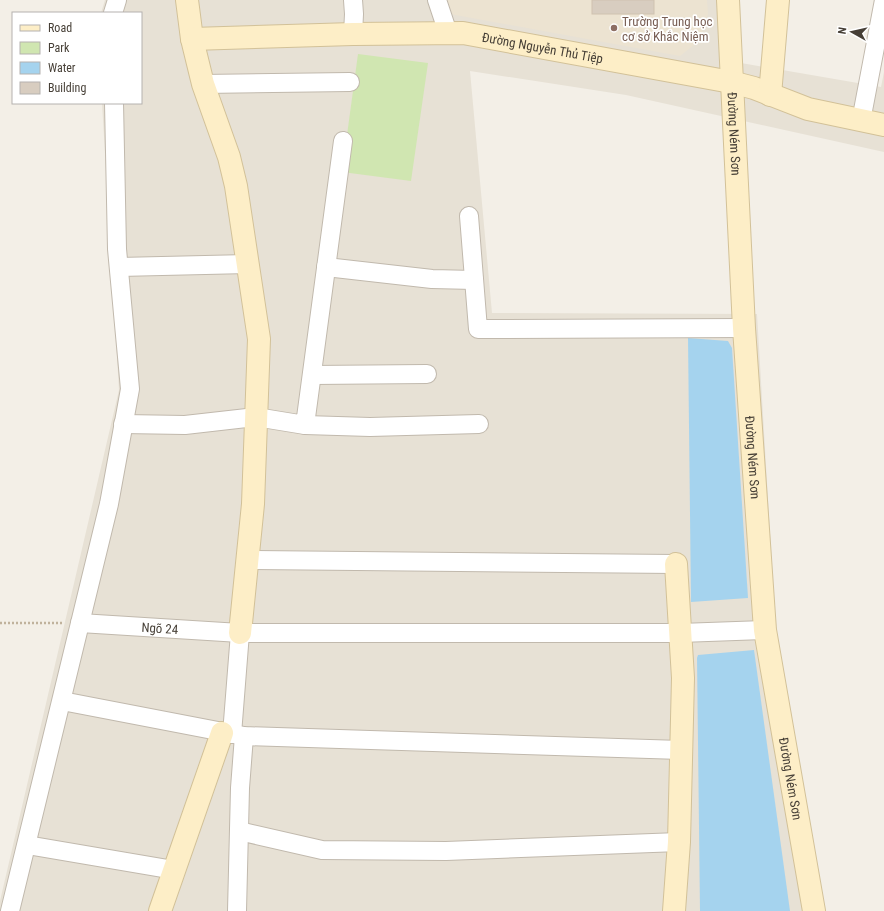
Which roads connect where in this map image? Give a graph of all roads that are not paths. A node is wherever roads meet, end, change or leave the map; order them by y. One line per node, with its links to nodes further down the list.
1 (117, 0): 8 (street)
2 (187, 0): 11 (street)
3 (353, 0): 10 (street)
4 (437, 0): 9 (street)
5 (728, 0): 13 (street, Đường Ném Sơn)
6 (778, 0): 15 (street)
7 (884, 0): 17 (street)
8 (113, 12)
9 (448, 33): 10 (street, Đường Nguyễn Thủ Tiệp); 13 (street, Đường Nguyễn Thủ Tiệp)
10 (352, 34): 11 (street, Đường Nguyễn Thủ Tiệp)
11 (192, 39): 14 (street)
12 (350, 82): 14 (street)
13 (731, 82): 15 (street, Đường Nguyễn Thủ Tiệp); 25 (street, Đường Ném Sơn)
14 (203, 84): 21 (street)
15 (770, 95): 17 (street, Đường Nguyễn Thủ Tiệp)
16 (114, 104): 23 (street)
17 (861, 120): 18 (street, Đường Nguyễn Thủ Tiệp)
18 (884, 125)
19 (343, 141): 22 (street)
20 (469, 216): 24 (street)
21 (248, 264): 23 (street); 28 (street)
22 (326, 267): 24 (street); 27 (street)
23 (119, 268): 29 (street)
24 (474, 280): 25 (street)
25 (744, 328): 35 (street, Đường Ném Sơn)
26 (427, 374): 27 (street)
27 (312, 375): 31 (street)
28 (256, 417): 29 (street); 31 (street); 32 (street)
29 (123, 424): 34 (street)
30 (479, 424): 31 (street)
31 (305, 425)
32 (248, 560): 33 (street); 37 (street)
33 (676, 564): 36 (street)
34 (80, 623): 37 (street, Ngõ 24); 38 (street)
35 (765, 630): 36 (street, Ngõ 24); 49 (street, Đường Ném Sơn)
36 (680, 632): 37 (street, Ngõ 24); 40 (street)
37 (240, 633): 39 (street)
38 (62, 700): 39 (street); 43 (street)
39 (233, 734): 40 (street); 41 (street); 44 (street)
40 (681, 750): 42 (street)
41 (239, 830): 42 (street); 47 (street)
42 (679, 842): 48 (street)
43 (27, 845): 44 (street); 45 (street)
44 (174, 870): 46 (street)
45 (10, 911)
46 (160, 911)
47 (237, 911)
48 (674, 911)
49 (814, 911)

